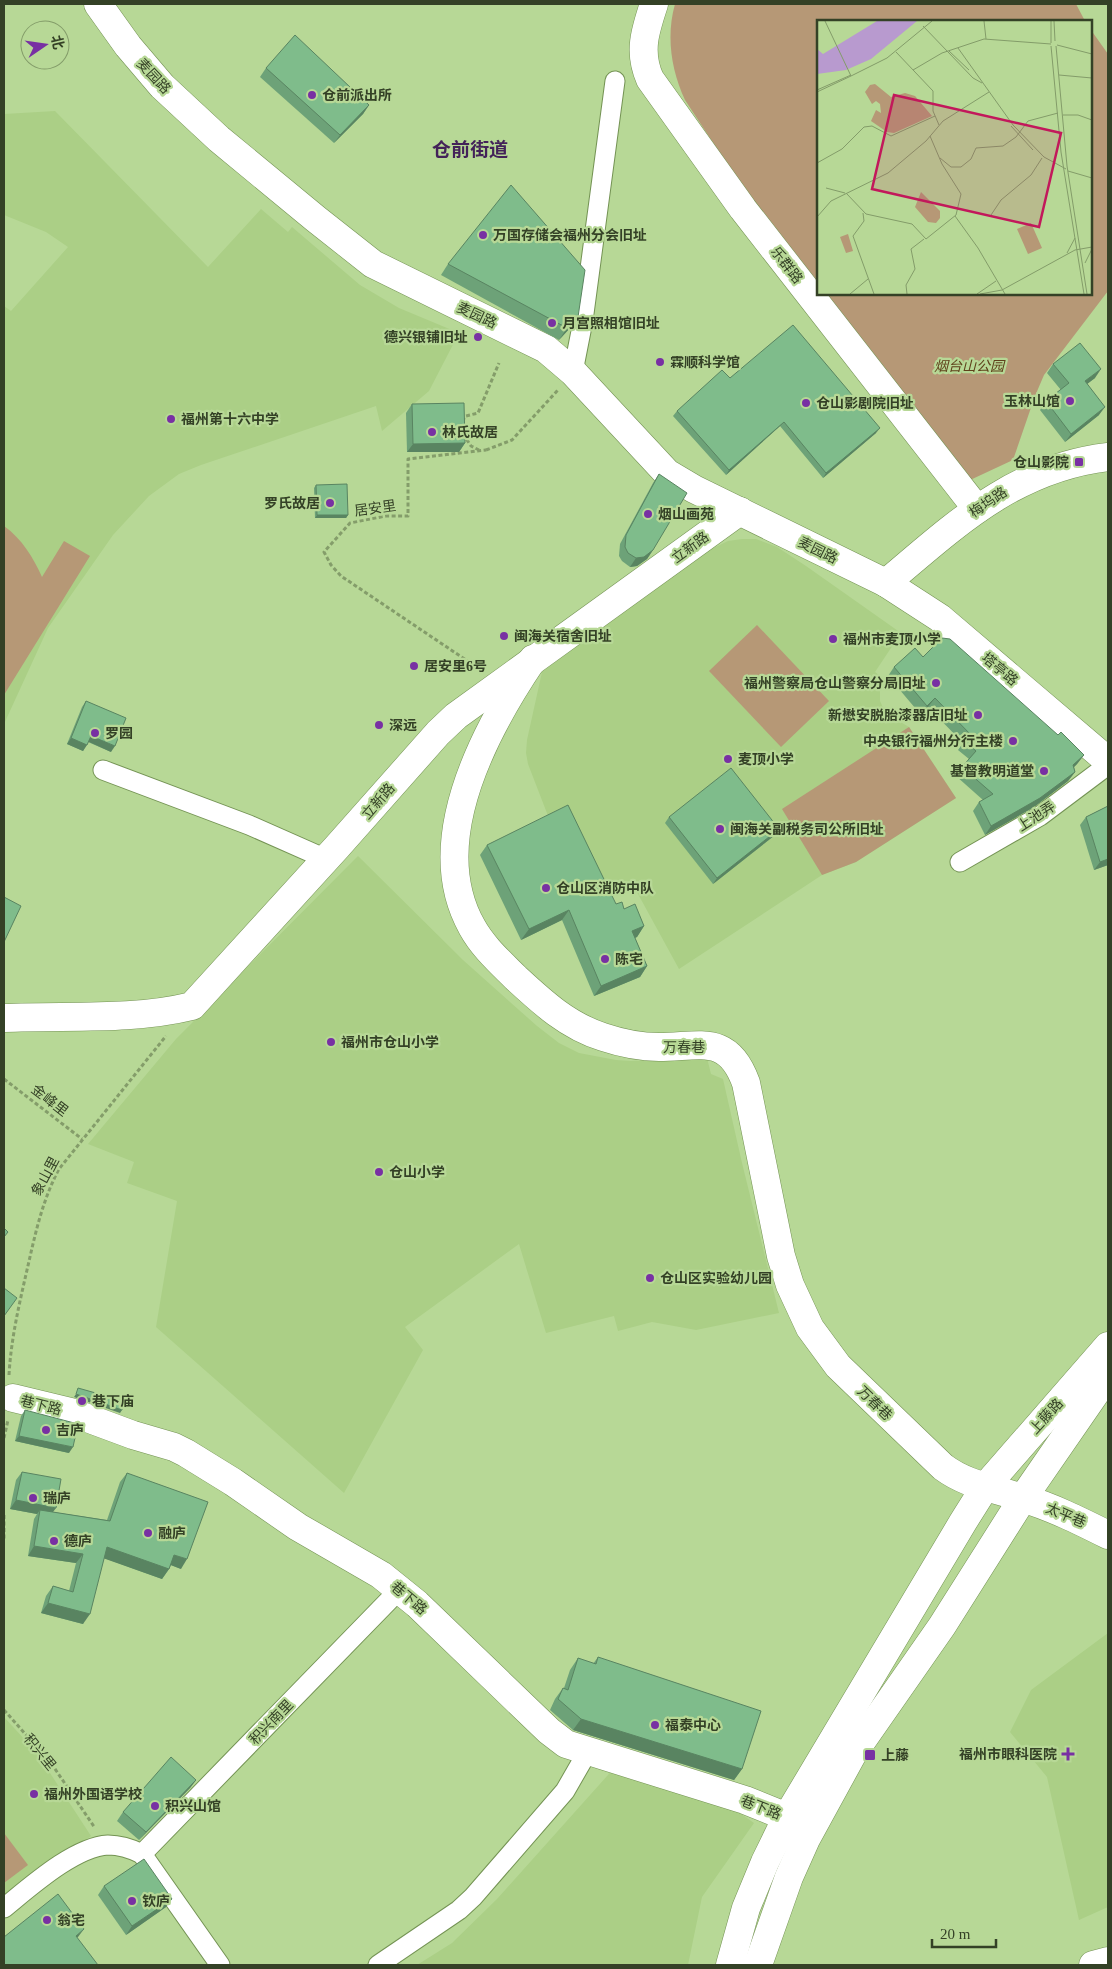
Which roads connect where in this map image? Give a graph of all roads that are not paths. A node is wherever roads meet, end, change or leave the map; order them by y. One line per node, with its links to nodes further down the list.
1 (98, 4): 4 (street, 麦园路)
2 (654, 4): 6 (street, 乐群路)
3 (615, 81): 4 (street)
4 (573, 372): 7 (street, 麦园路)
5 (1108, 456): 6 (street, 梅坞路)
6 (977, 509): 8 (street, 梅坞路)
7 (740, 511): 8 (street, 麦园路); 9 (street, 立新路)
8 (886, 584): 10 (street, 塔亭路)
9 (533, 659): 12 (street, 立新路); 18 (street, 万春巷)
10 (1108, 763): 13 (street, 上池弄)
11 (103, 770): 12 (street)
12 (326, 859): 14 (street, 立新路)
13 (960, 862)
14 (4, 1018)
15 (1108, 1346): 18 (street, 上藤路)
16 (1108, 1375): 19 (street)
17 (13, 1398): 21 (street, 巷下路)
18 (984, 1487): 19 (street, 万春巷); 23 (street, 上藤路)
19 (1023, 1498): 20 (street, 太平巷); 26 (street)
20 (1108, 1535)
21 (400, 1590): 22 (street, 巷下路); 24 (street, 积兴南里)
22 (588, 1751): 23 (street, 巷下路); 29 (street)
23 (787, 1817): 30 (street, 上藤路)
24 (142, 1854): 25 (street); 28 (street)
25 (4, 1908)
26 (770, 1931): 31 (street); 32 (street)
27 (1108, 1961): 33 (street)
28 (220, 1965)
29 (378, 1965)
30 (730, 1965)
31 (758, 1965)
32 (776, 1965)
33 (1093, 1965)

